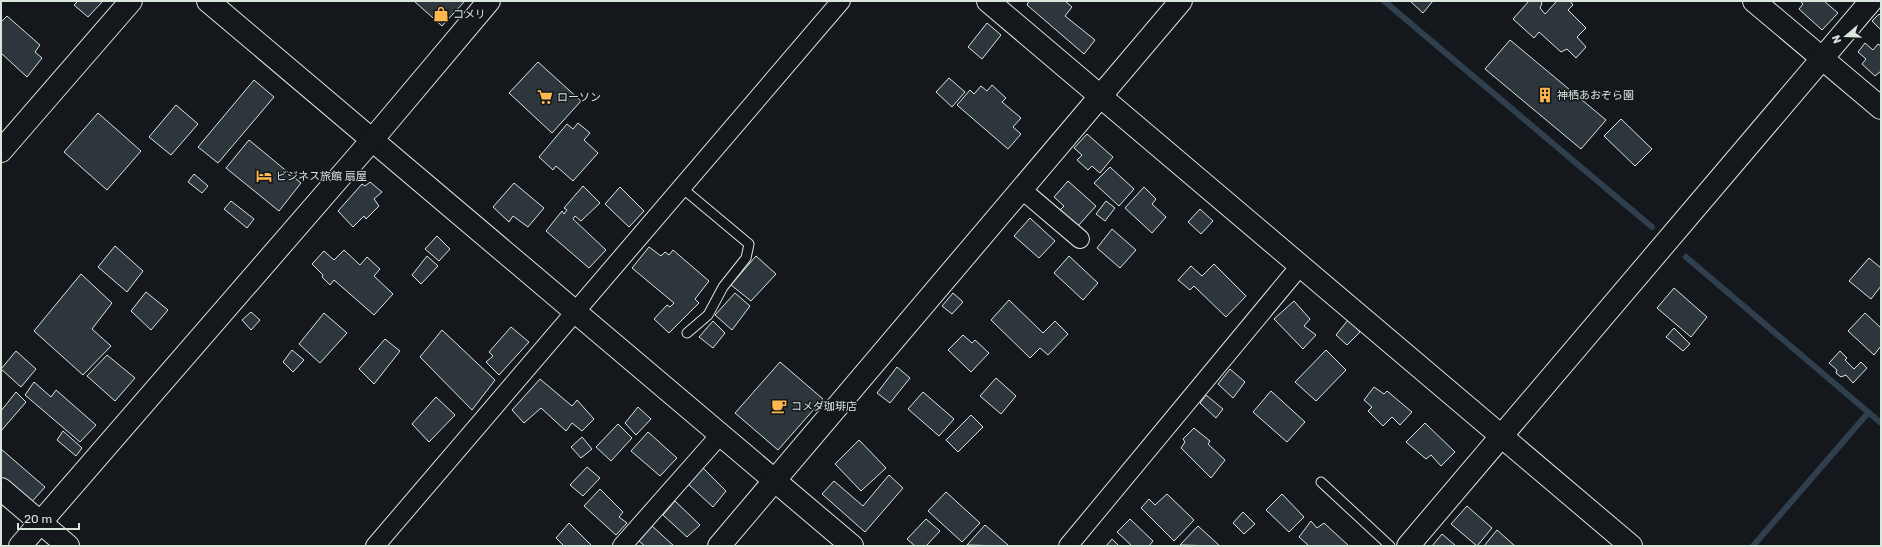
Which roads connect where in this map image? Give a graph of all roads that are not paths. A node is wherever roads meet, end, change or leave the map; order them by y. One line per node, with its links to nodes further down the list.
1 (131, 1): 13 (street)
2 (208, 1): 12 (street)
3 (489, 1): 12 (street)
4 (841, 1): 14 (street)
5 (988, 1): 10 (street)
6 (1181, 1): 10 (street)
7 (1754, 1): 9 (street)
8 (1871, 1): 9 (street)
9 (1822, 58): 11 (street); 21 (street)
10 (1099, 97): 15 (street); 17 (street)
11 (1881, 108)
12 (372, 140): 18 (street); 25 (street)
13 (1, 151)
14 (682, 188): 18 (street); 19 (lane)
15 (1021, 189): 16 (street); 22 (street)
16 (1080, 239)
17 (1300, 266): 21 (street); 32 (street)
18 (575, 310): 20 (street); 28 (street)
19 (687, 333)
20 (720, 435): 22 (street); 29 (street)
21 (1502, 436): 34 (street); 35 (street)
22 (775, 481): 30 (street); 31 (street)
23 (1321, 482): 33 (lane)
24 (1, 489): 25 (street)
25 (40, 522): 26 (street); 27 (street)
26 (20, 546)
27 (68, 546)
28 (375, 546)
29 (622, 546)
30 (720, 546)
31 (852, 546)
32 (1068, 546)
33 (1390, 546)
34 (1408, 546)
35 (1631, 546)

